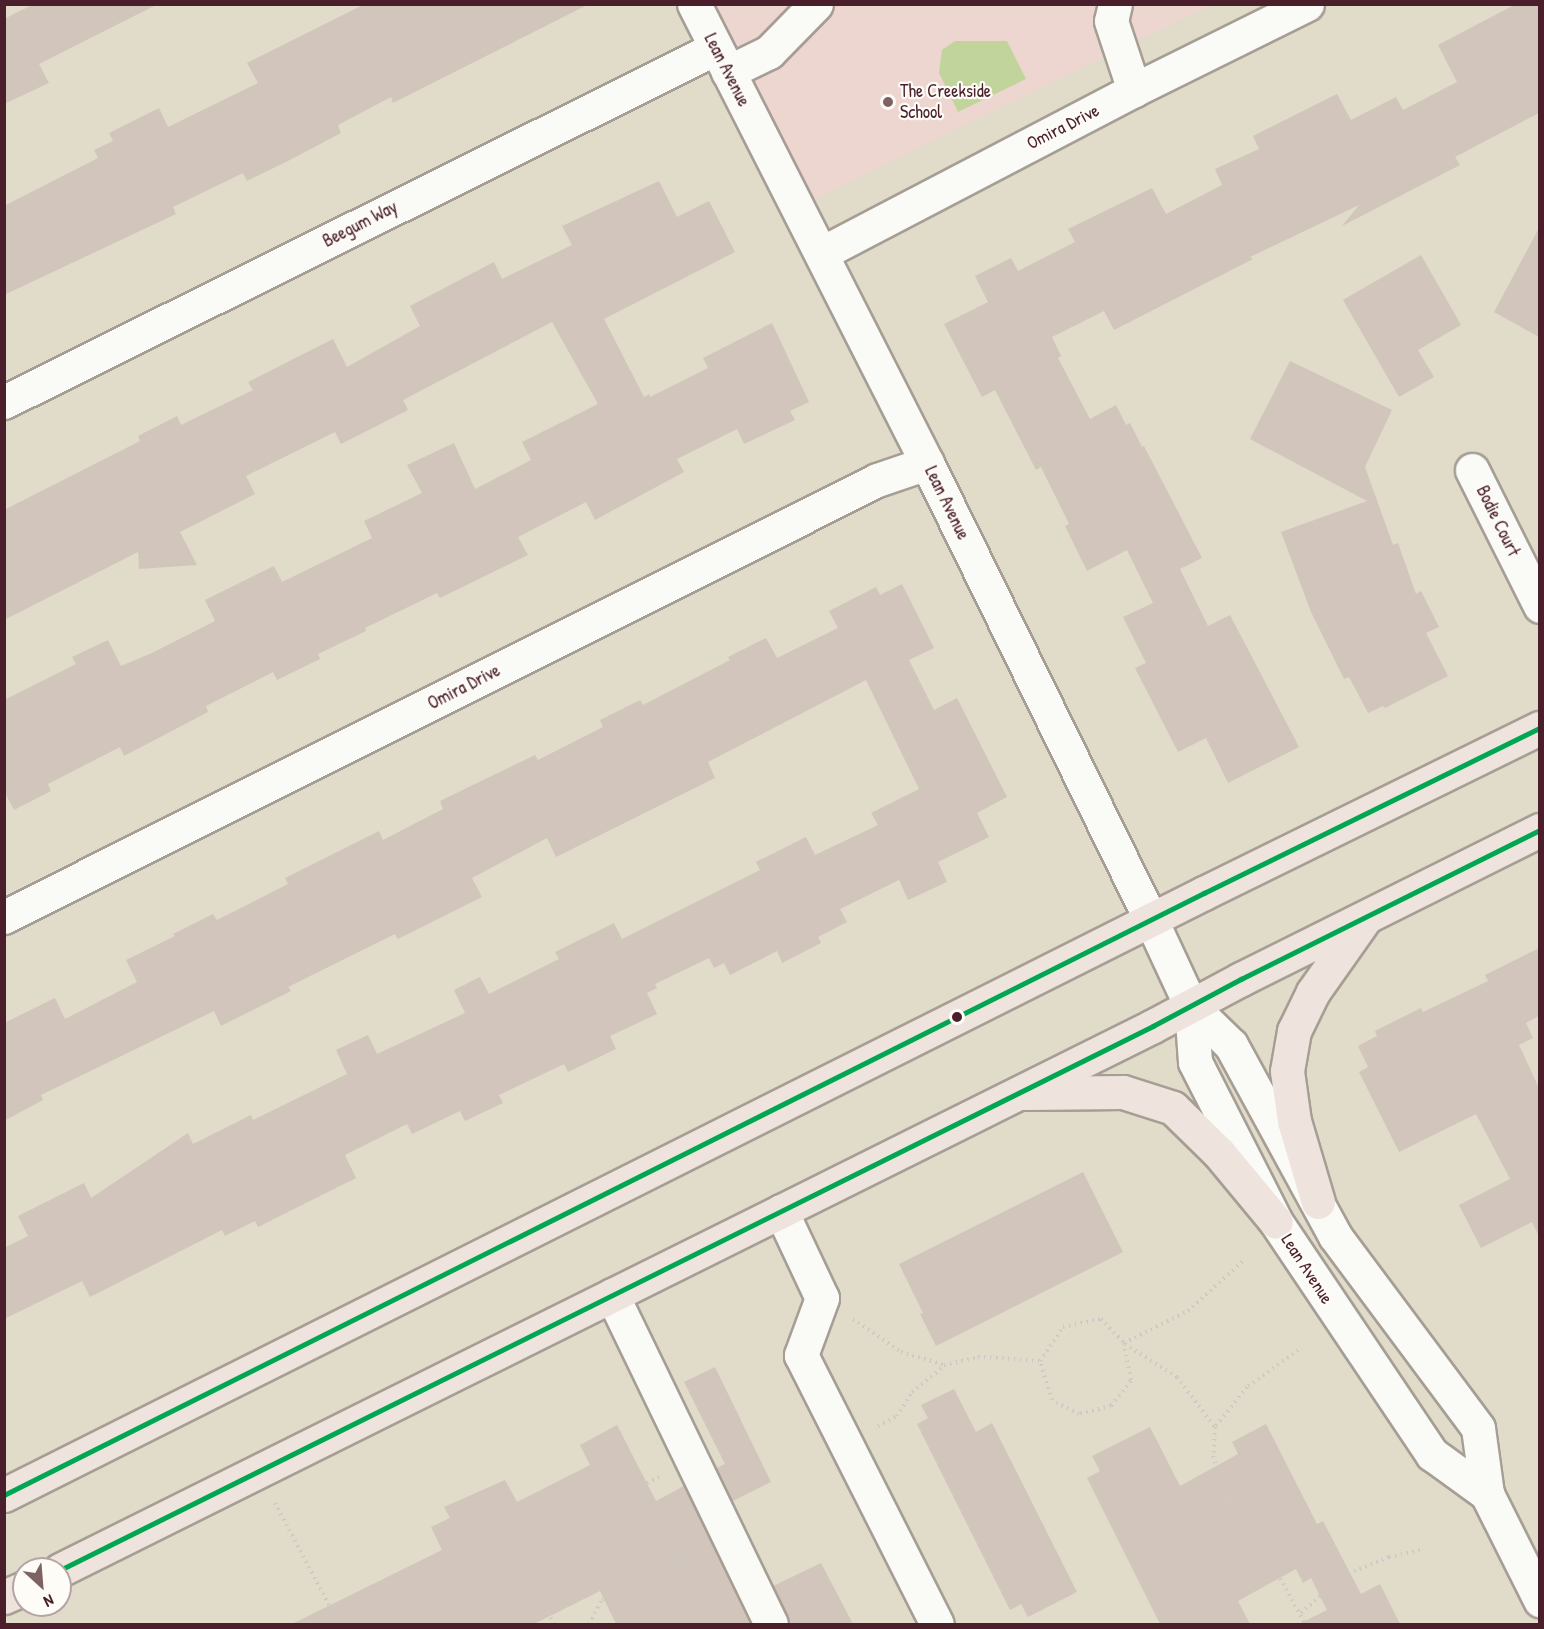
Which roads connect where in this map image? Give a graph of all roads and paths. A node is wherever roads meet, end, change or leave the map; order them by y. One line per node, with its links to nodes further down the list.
1 (694, 4): 5 (street, Lean Avenue)
2 (816, 4): 5 (street, Beegum Way)
3 (1115, 4): 6 (street)
4 (1307, 4): 6 (street, Omira Drive)
5 (722, 60): 7 (street, Lean Avenue); 8 (street, Beegum Way)
6 (1134, 90): 7 (street, Omira Drive)
7 (822, 253): 9 (street, Lean Avenue)
8 (4, 402)
9 (927, 463): 14 (street, Omira Drive); 16 (street, Lean Avenue)
10 (1472, 470): 11 (street, Bodie Court)
11 (1539, 606)
12 (1539, 728): 16 (main road)
13 (1539, 830): 15 (main road)
14 (4, 917)
15 (1366, 917): 17 (main road); 19 (main road)
16 (1151, 920): 17 (street, Lean Avenue); 34 (main road)
17 (1191, 1006): 18 (main road); 19 (street, Lean Avenue); 21 (street, Lean Avenue)
18 (1017, 1093): 20 (main road); 21 (main road)
19 (1318, 1202): 33 (street, Lean Avenue)
20 (781, 1211): 23 (main road); 24 (street)
21 (1276, 1222): 33 (street, Lean Avenue)
22 (1243, 1261): 25 (path)
23 (612, 1294): 31 (street); 32 (main road)
24 (822, 1298): 28 (path); 30 (street)
25 (1125, 1343): 27 (path); 27 (path); 29 (path)
26 (1298, 1350): 29 (path)
27 (1040, 1361): 28 (path)
28 (944, 1365): 30 (path)
29 (1215, 1427): 41 (path)
30 (845, 1442): 46 (street)
31 (692, 1460): 35 (street); 38 (path)
32 (258, 1471): 37 (main road); 42 (path)
33 (1487, 1494): 40 (street, Lean Avenue)
34 (4, 1495)
35 (729, 1538): 38 (path); 45 (street)
36 (1421, 1550): 41 (path)
37 (72, 1564)
38 (676, 1564): 44 (path)
39 (479, 1578): 43 (path)
40 (1539, 1600)
41 (1301, 1613): 47 (path)
42 (339, 1624)
43 (554, 1624)
44 (589, 1624)
45 (771, 1624)
46 (937, 1624)
47 (1305, 1624)

